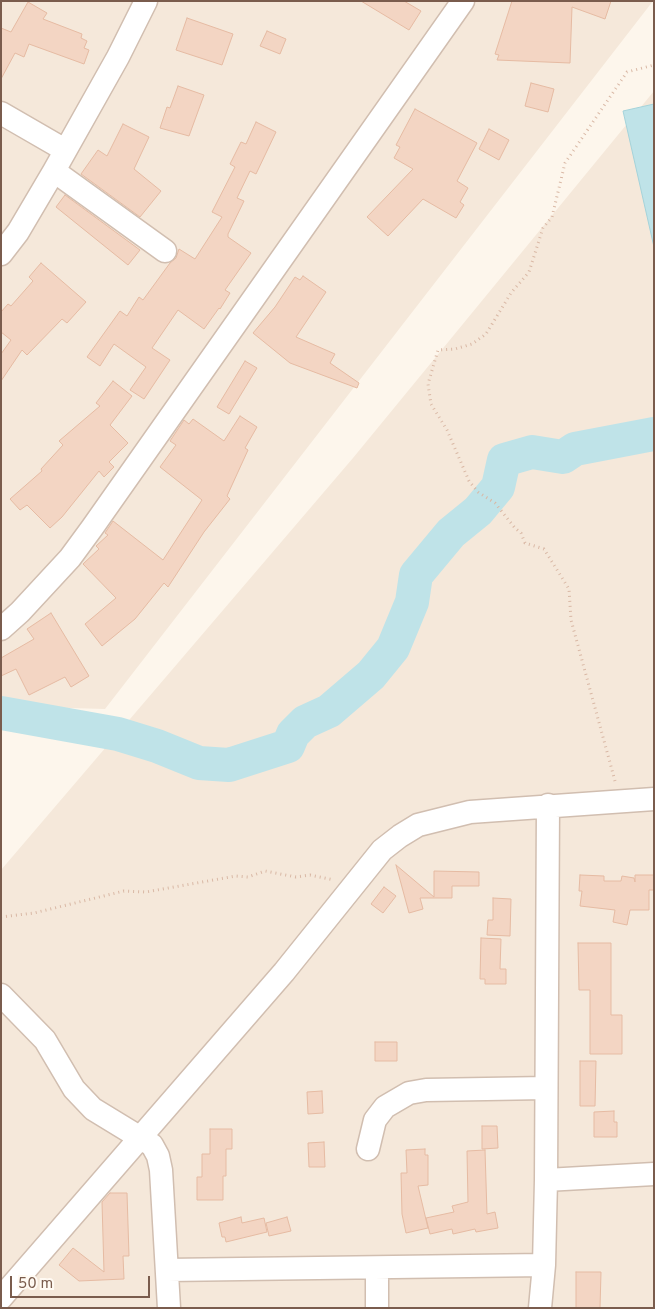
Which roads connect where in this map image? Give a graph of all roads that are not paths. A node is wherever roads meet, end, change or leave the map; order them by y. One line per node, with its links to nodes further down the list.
1 (146, 1): 4 (street)
2 (463, 1): 8 (street)
3 (1, 113): 4 (street)
4 (65, 150): 5 (street)
5 (54, 171): 6 (street); 7 (street)
6 (165, 251)
7 (1, 254)
8 (1, 630)
9 (644, 799): 10 (street)
10 (548, 805): 12 (street); 13 (street)
11 (1, 995): 13 (street)
12 (546, 1088): 14 (street); 16 (street)
13 (139, 1136): 19 (street); 20 (street)
14 (368, 1150)
15 (654, 1174): 16 (street)
16 (546, 1180): 17 (street)
17 (544, 1265): 18 (street); 23 (street)
18 (377, 1269): 19 (street); 22 (street)
19 (168, 1270): 21 (street)
20 (1, 1298)
21 (169, 1308)
22 (377, 1308)
23 (540, 1308)

